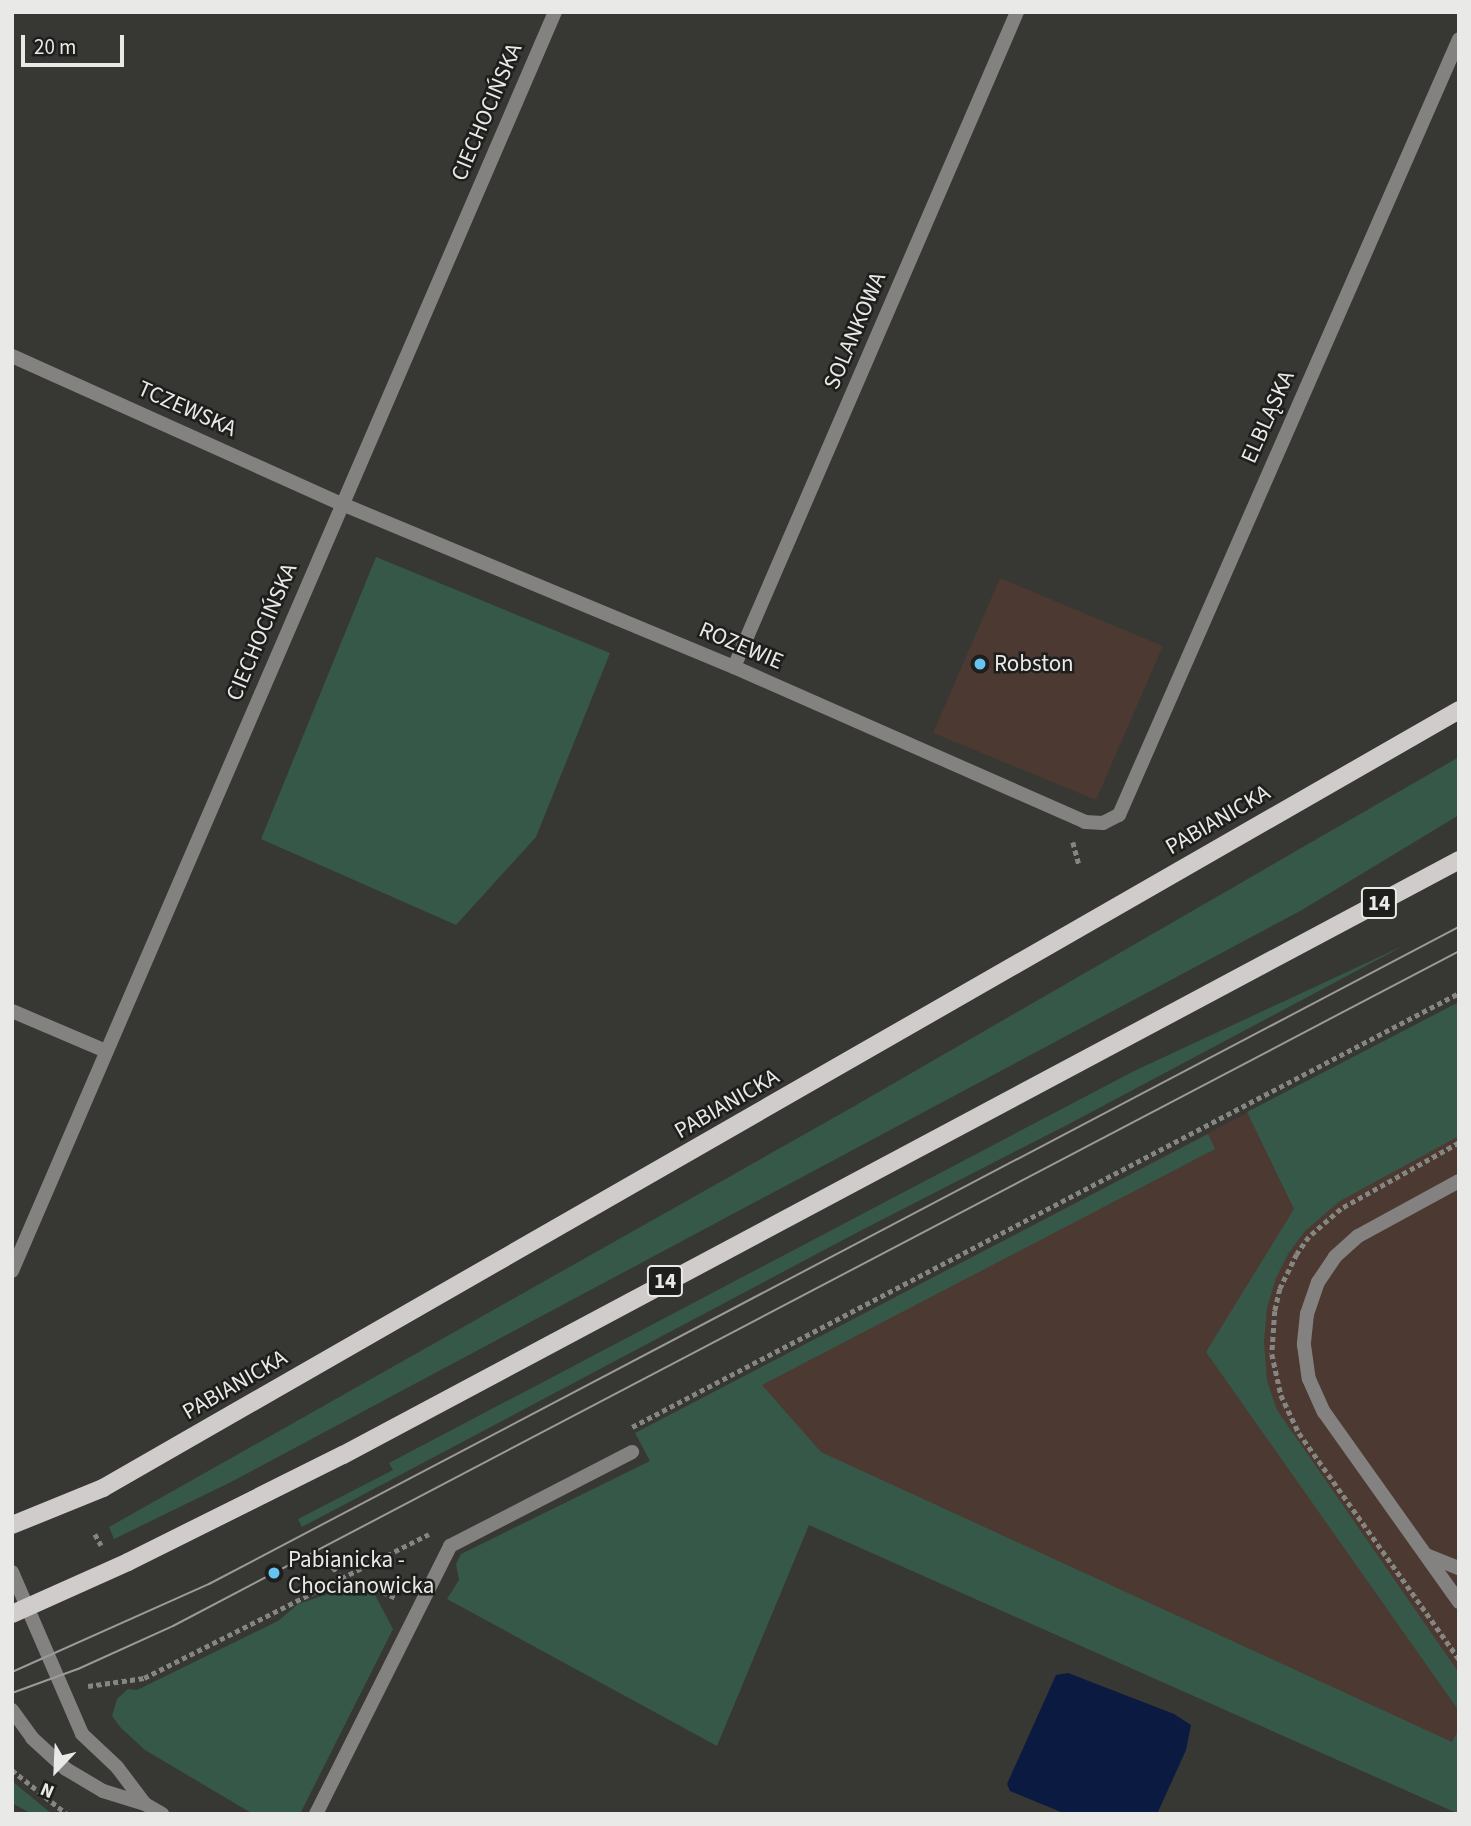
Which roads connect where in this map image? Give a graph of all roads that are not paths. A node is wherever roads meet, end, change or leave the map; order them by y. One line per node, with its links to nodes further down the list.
1 (555, 12): 5 (street, CIECHOCIŃSKA)
2 (1017, 12): 6 (street, SOLANKOWA)
3 (1459, 39): 8 (street, ELBLĄSKA)
4 (12, 356): 5 (street, TCZEWSKA)
5 (342, 504): 6 (street, ROZEWIE); 11 (street, CIECHOCIŃSKA)
6 (734, 667): 8 (street, ROZEWIE)
7 (1459, 710): 15 (main road, PABIANICKA)
8 (1119, 814)
9 (1459, 860): 20 (main road, 14)
10 (12, 1011): 11 (street)
11 (106, 1051): 13 (street, CIECHOCIŃSKA)
12 (1459, 1181): 16 (street)
13 (12, 1271)
14 (632, 1452): 24 (street)
15 (12, 1524)
16 (1425, 1554): 17 (street); 19 (street)
17 (1459, 1568)
18 (12, 1572): 20 (street)
19 (1459, 1602)
20 (19, 1611): 22 (street)
21 (12, 1710): 22 (street)
22 (145, 1804): 23 (street)
23 (162, 1814)
24 (316, 1814)

